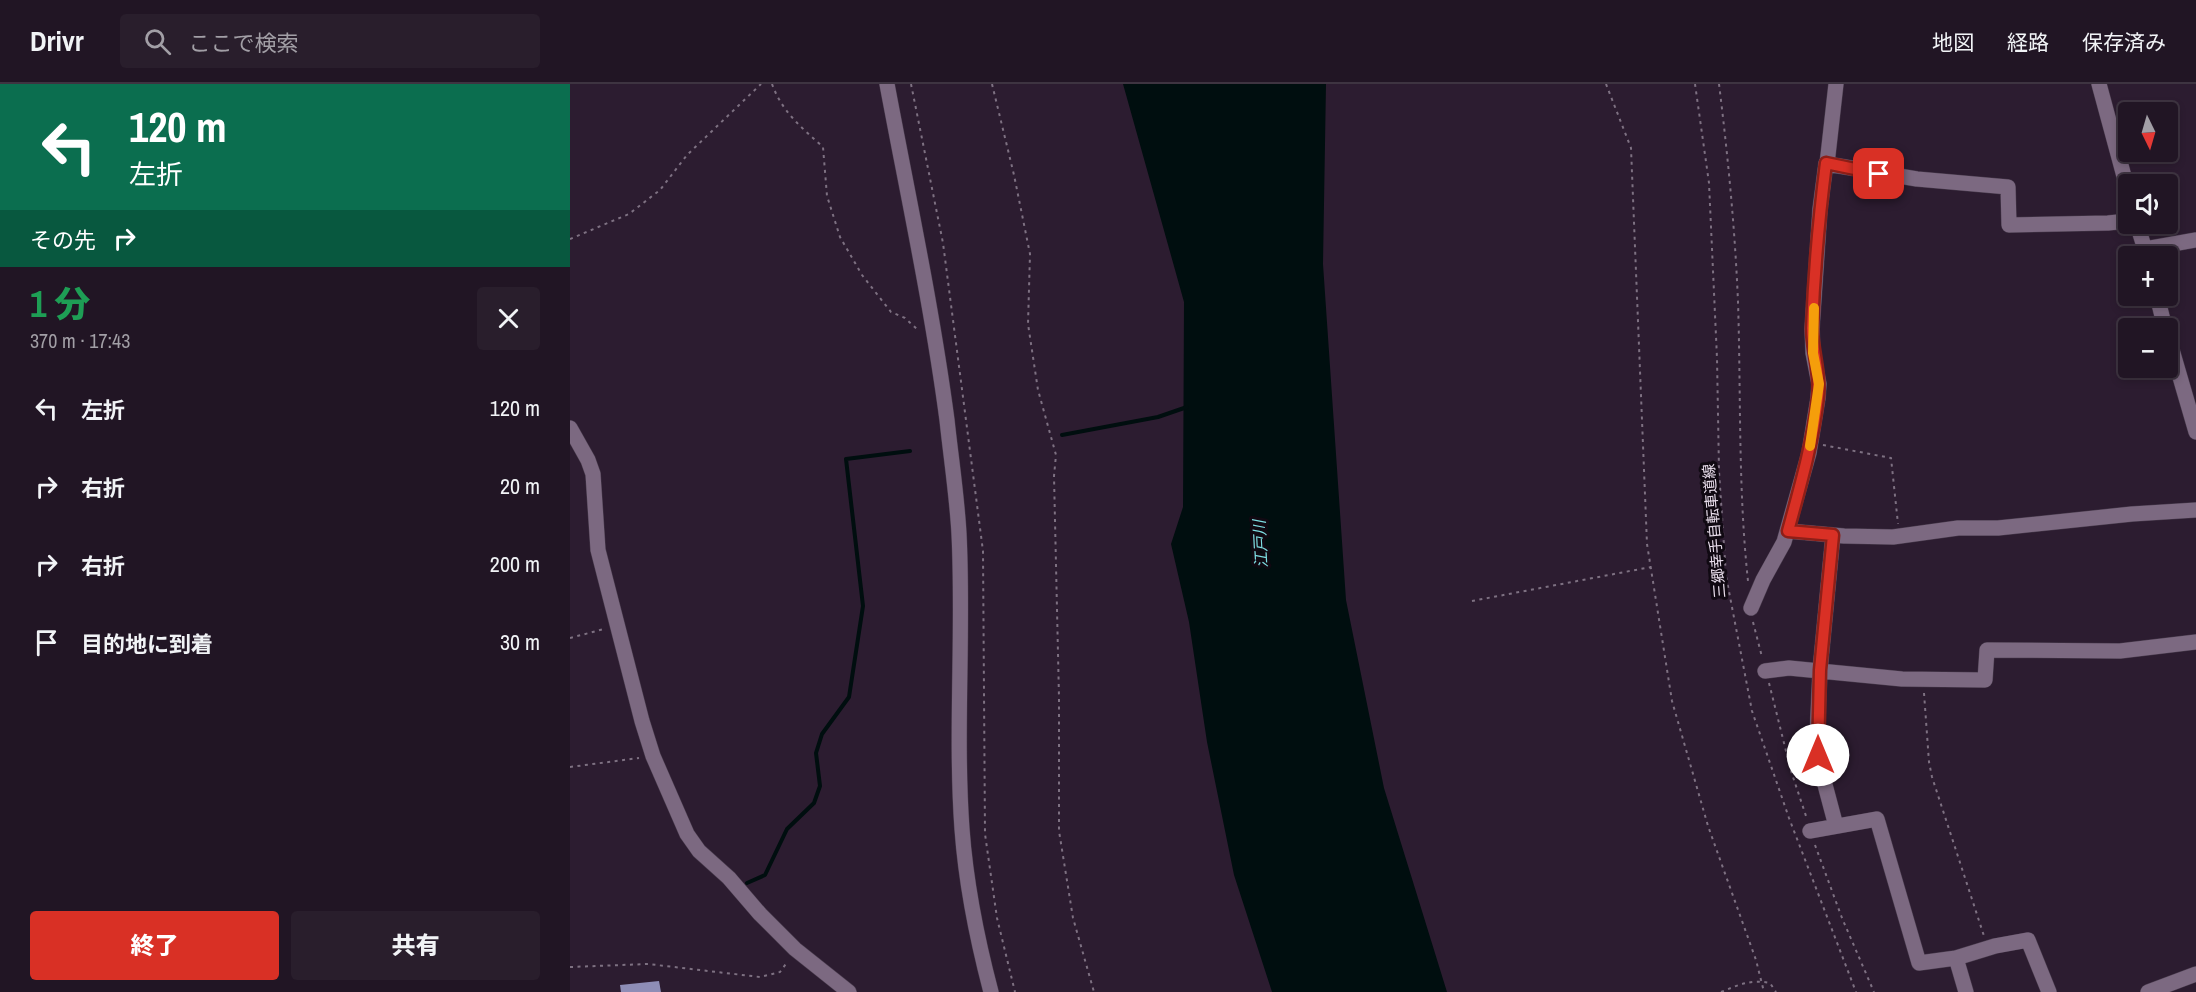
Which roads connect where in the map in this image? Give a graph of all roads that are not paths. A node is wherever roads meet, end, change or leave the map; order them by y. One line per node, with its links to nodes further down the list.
1 (887, 84): 24 (street)
2 (1836, 84): 4 (street)
3 (2099, 84): 5 (street)
4 (1827, 164): 6 (street); 13 (street)
5 (2123, 174)
6 (2118, 221)
7 (2196, 240): 8 (street)
8 (2173, 246)
9 (2178, 370): 11 (street)
10 (570, 428): 23 (street)
11 (2196, 432)
12 (2196, 510): 14 (street)
13 (1788, 531): 14 (street); 15 (street)
14 (1833, 535): 17 (street)
15 (1751, 608)
16 (2196, 642): 17 (street)
17 (1820, 670): 18 (street); 19 (street)
18 (1766, 671)
19 (1836, 826): 20 (street); 21 (street)
20 (1810, 831)
21 (1956, 958): 25 (street); 26 (street)
22 (2196, 974): 27 (street)
23 (849, 992)
24 (991, 992)
25 (1965, 992)
26 (2049, 992)
27 (2148, 992)

